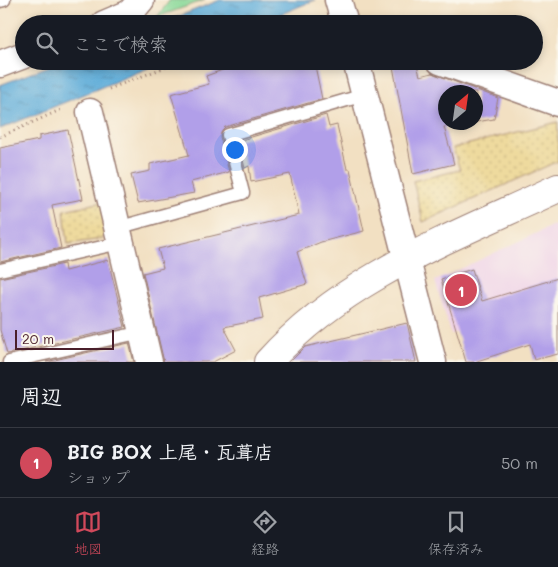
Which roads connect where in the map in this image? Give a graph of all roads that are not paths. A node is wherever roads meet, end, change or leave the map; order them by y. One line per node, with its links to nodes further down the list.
1 (4, 0): 3 (lane)
2 (141, 0): 4 (street)
3 (0, 1)
4 (125, 15)
5 (15, 58): 6 (street)
6 (0, 64)
7 (358, 70): 9 (street)
8 (465, 70): 10 (street)
9 (364, 95): 13 (lane); 14 (street)
10 (558, 103)
11 (90, 112): 13 (street)
12 (558, 188): 14 (street)
13 (119, 235): 15 (lane); 16 (street)
14 (406, 259): 19 (street); 20 (street)
15 (0, 270)
16 (142, 332): 17 (lane); 18 (street)
17 (9, 362)
18 (150, 362)
19 (268, 362)
20 (433, 362)

